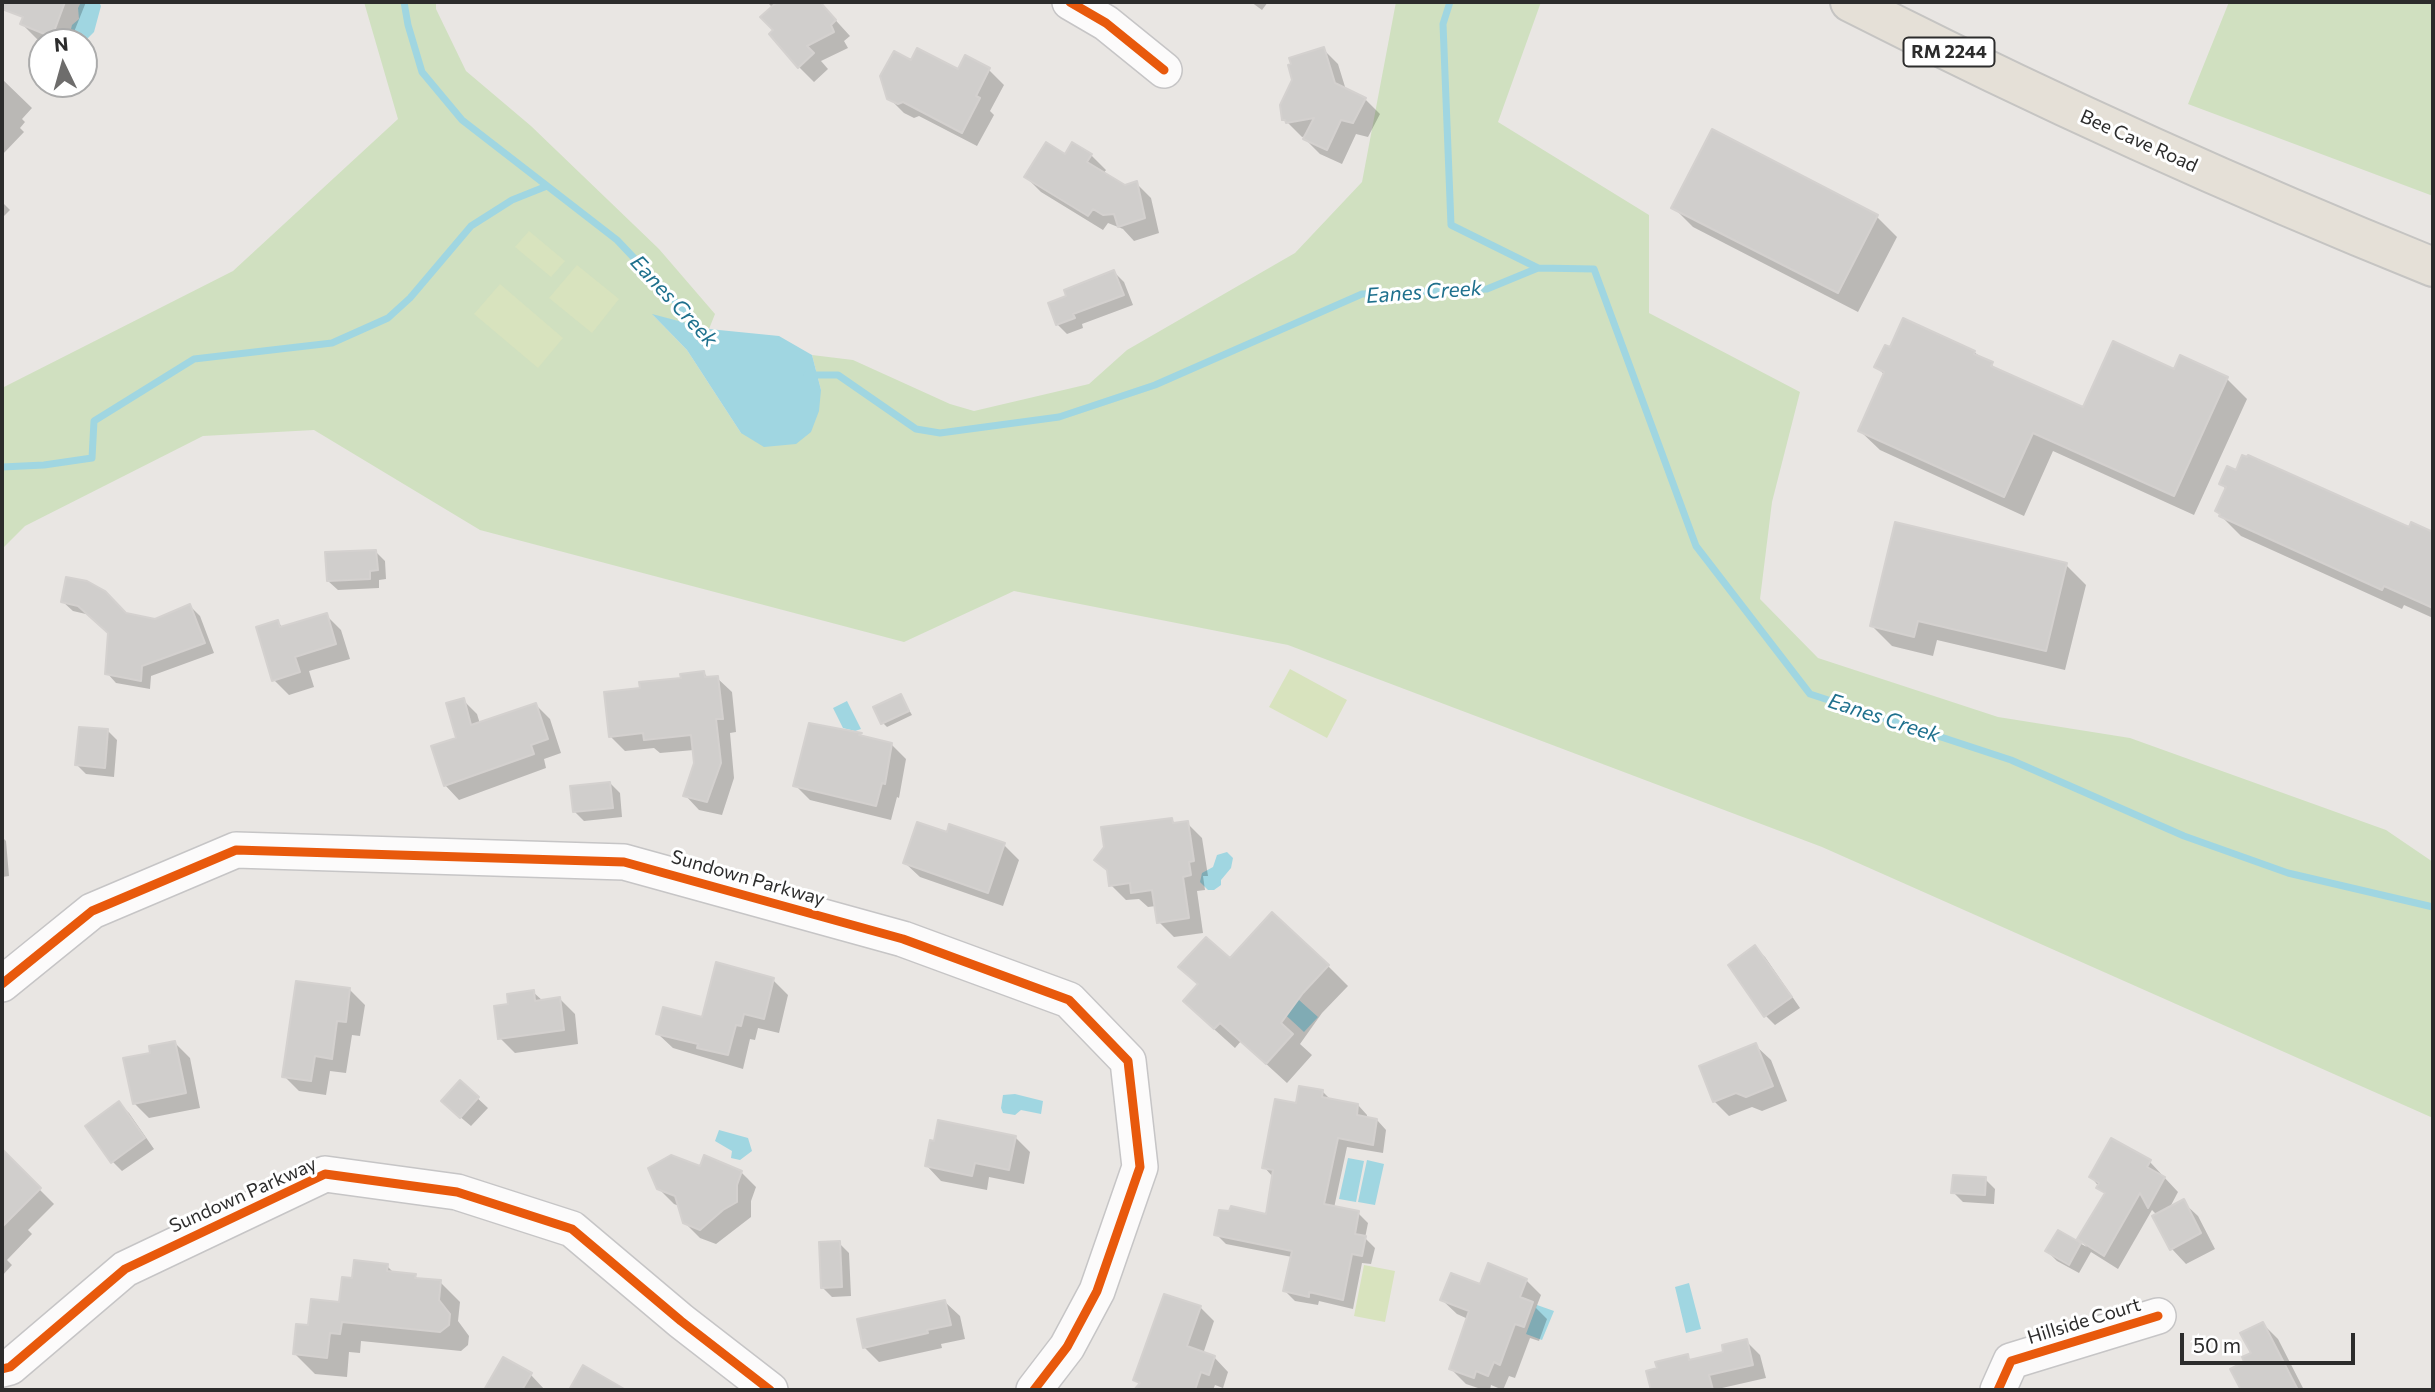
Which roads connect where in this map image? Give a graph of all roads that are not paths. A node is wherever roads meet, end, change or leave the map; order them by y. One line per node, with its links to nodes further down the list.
1 (1070, 2): 3 (street)
2 (1850, 2): 4 (main road, Bee Cave Road / RM 2244)
3 (1164, 70)
4 (2433, 267)
5 (2, 984): 9 (street, Sundown Parkway)
6 (2158, 1316): 10 (street, Hillside Court)
7 (2, 1369): 8 (street, Sundown Parkway)
8 (770, 1390)
9 (1034, 1390)
10 (1998, 1390)

